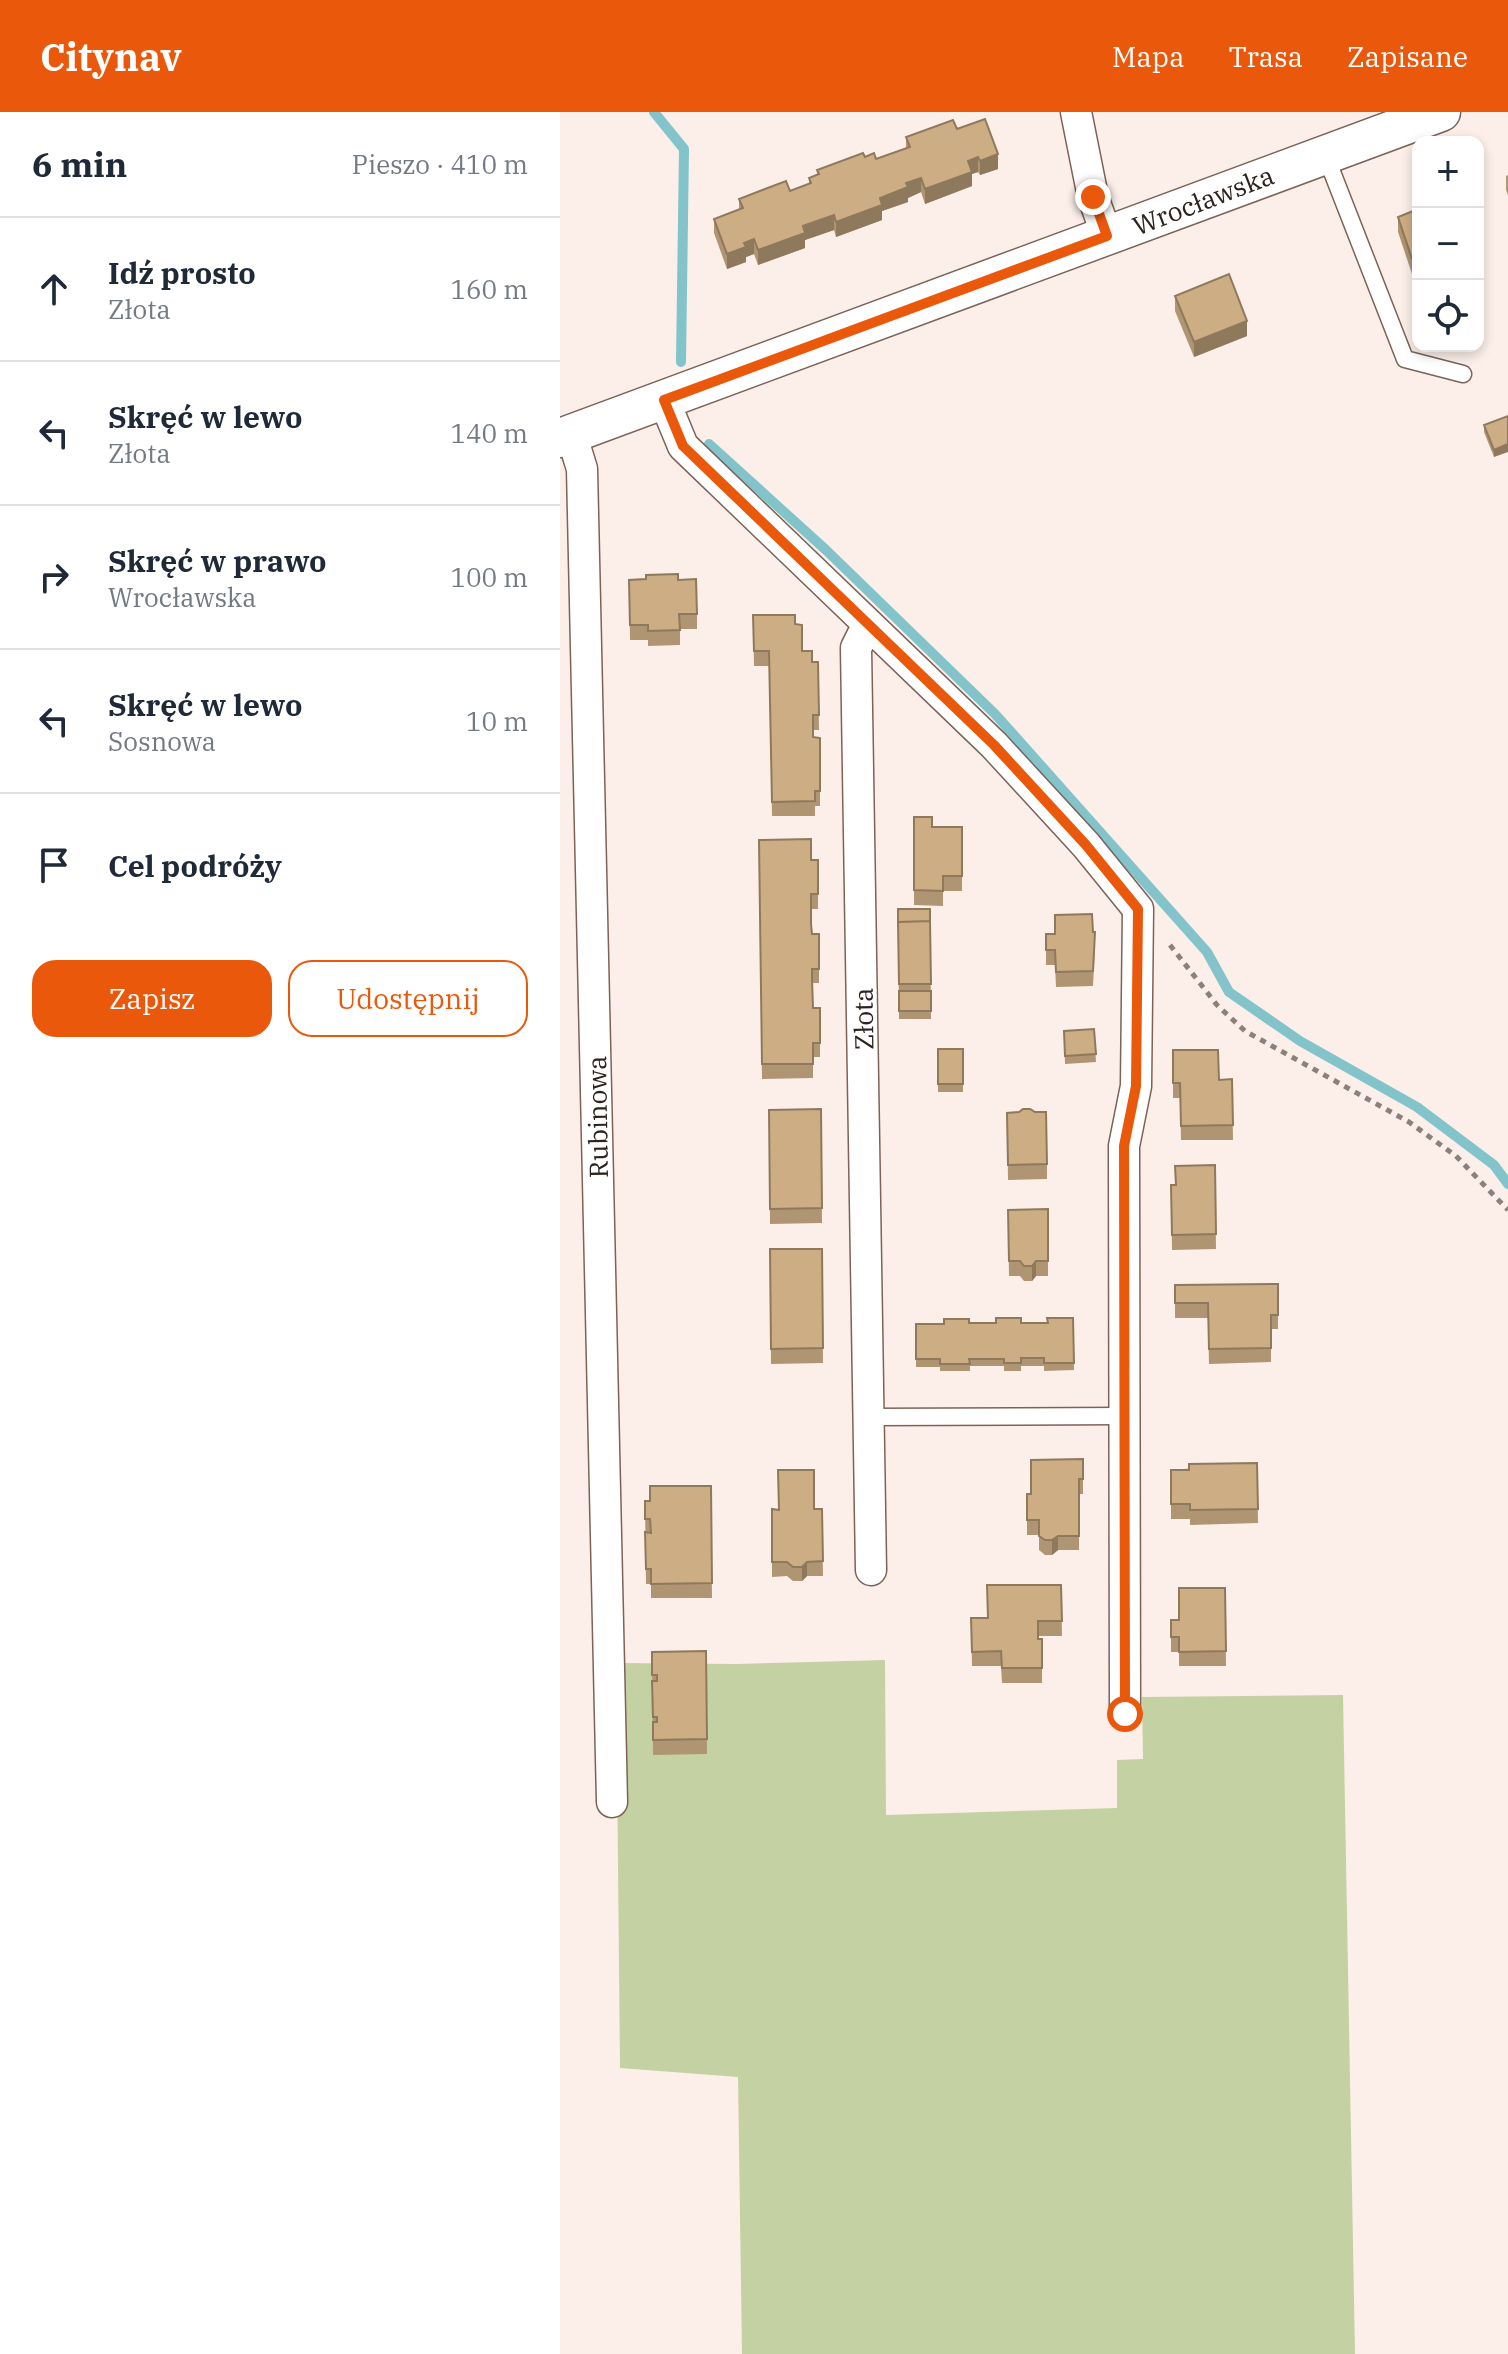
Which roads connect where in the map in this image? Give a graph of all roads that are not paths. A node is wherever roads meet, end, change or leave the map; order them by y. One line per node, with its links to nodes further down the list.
1 (1076, 112): 4 (street)
2 (1441, 112): 3 (street, Wrocławska)
3 (1325, 154): 4 (street, Wrocławska); 5 (lane)
4 (1107, 236): 6 (street, Wrocławska)
5 (1463, 374)
6 (664, 400): 7 (street, Wrocławska); 8 (street)
7 (566, 436): 13 (street, Rubinowa)
8 (868, 624): 9 (street); 10 (street, Złota)
9 (1125, 1416): 10 (lane); 12 (street)
10 (869, 1417): 11 (street, Złota)
11 (871, 1570)
12 (1125, 1714)
13 (612, 1802)

